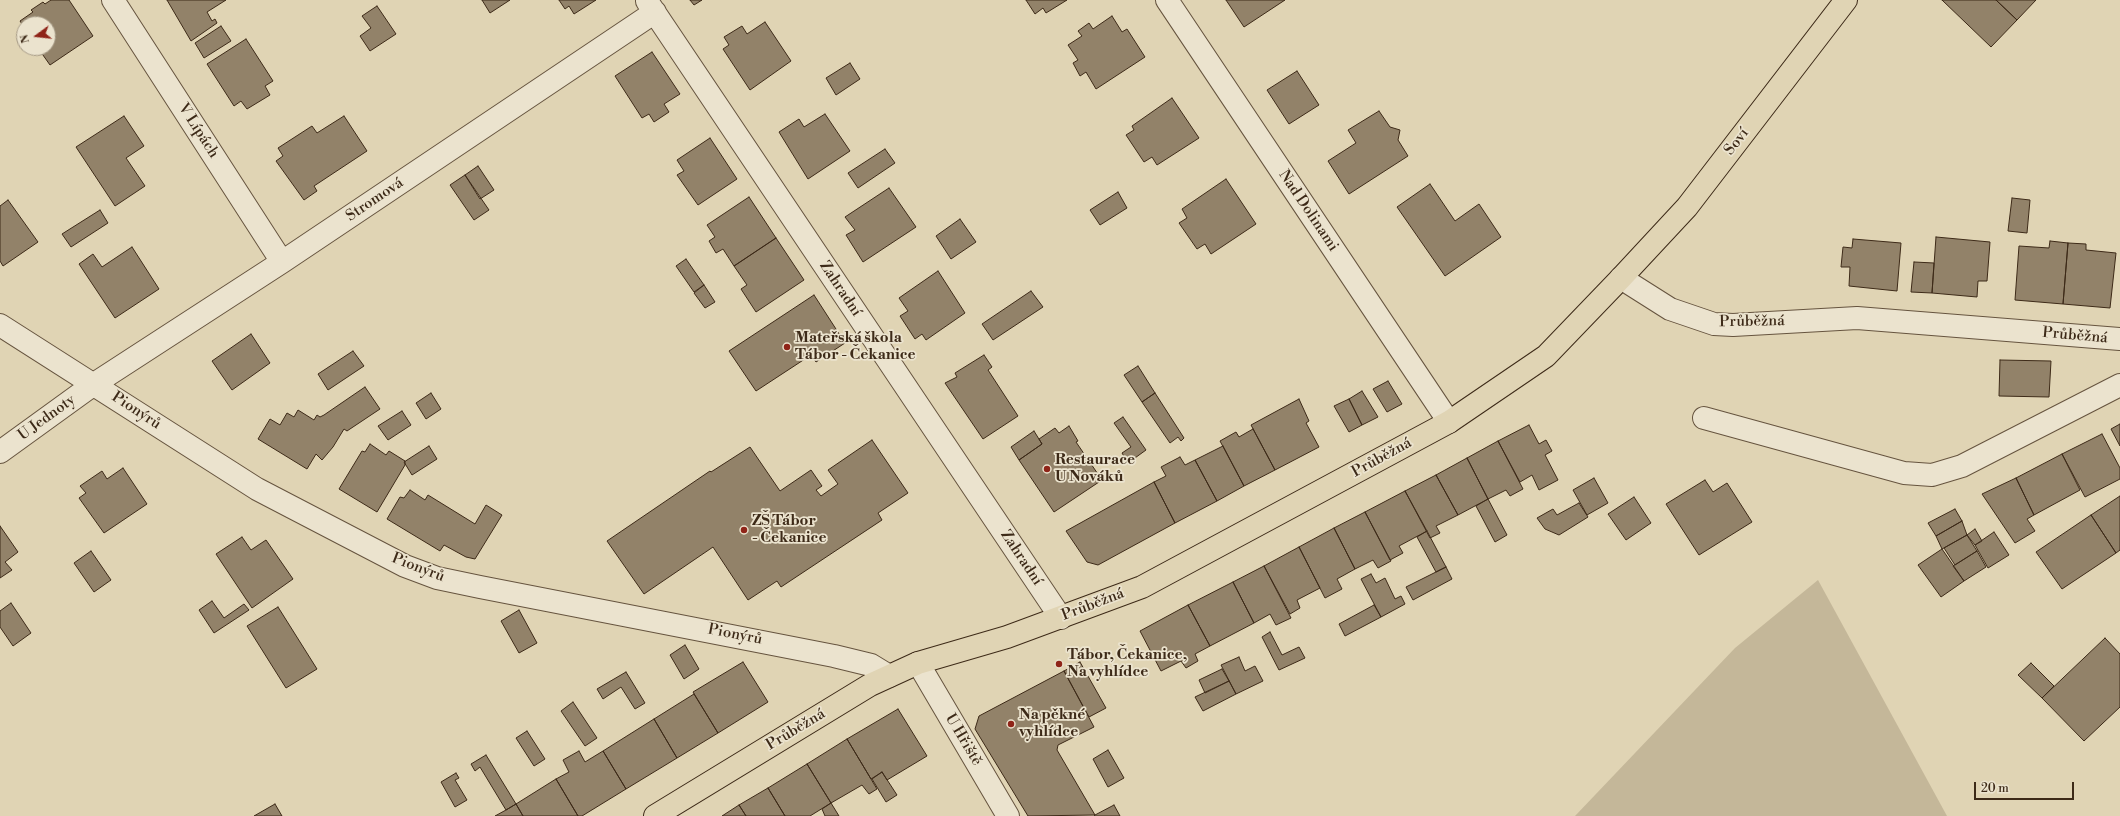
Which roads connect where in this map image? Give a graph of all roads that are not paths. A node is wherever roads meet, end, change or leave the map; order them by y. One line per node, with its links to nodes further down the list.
1 (113, 0): 5 (street, V Lípách)
2 (1167, 0): 12 (street, Nad Dolinami)
3 (1846, 0): 6 (main road, Soví)
4 (651, 6): 5 (street, Stromová); 14 (street, Zahradní)
5 (282, 262): 9 (street, Stromová)
6 (1621, 278): 8 (street, Průběžná); 12 (main road, Průběžná)
7 (0, 325): 9 (street, Pionýrů)
8 (2120, 339)
9 (94, 384): 13 (street, U Jednoty); 16 (street, Pionýrů)
10 (2120, 385): 11 (street)
11 (1704, 418)
12 (1449, 422): 14 (main road, Průběžná)
13 (0, 452)
14 (1061, 618): 15 (main road, Průběžná)
15 (918, 663): 16 (main road, Průběžná); 18 (street, U Hřiště)
16 (889, 676): 17 (main road, Průběžná)
17 (655, 816)
18 (1008, 816)

